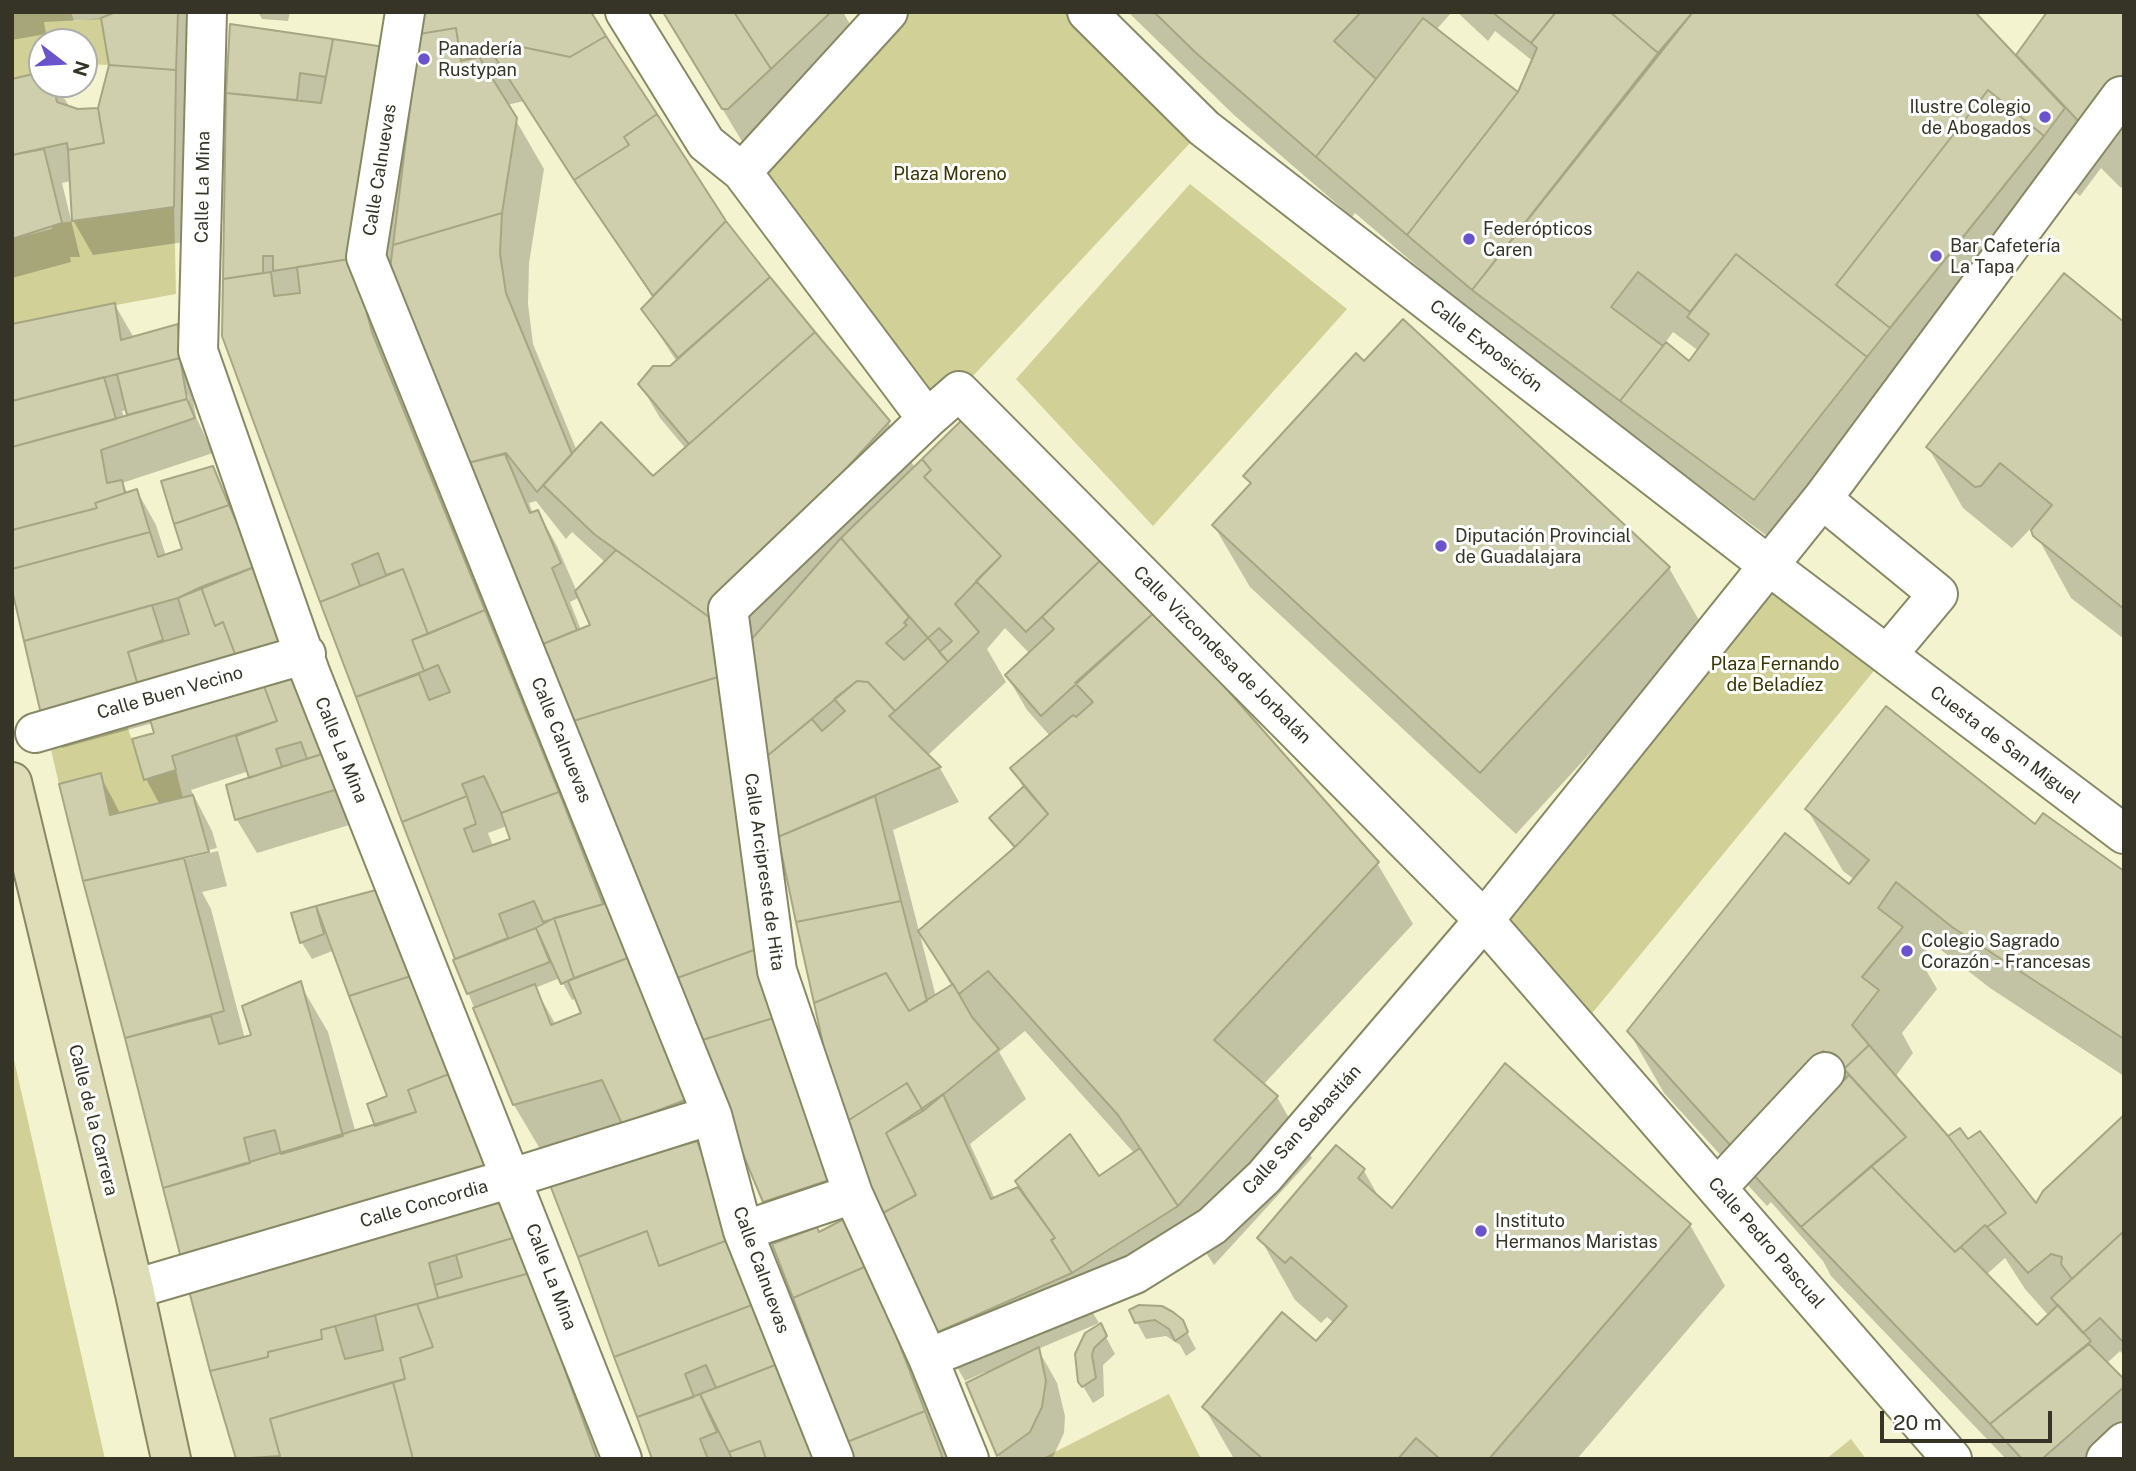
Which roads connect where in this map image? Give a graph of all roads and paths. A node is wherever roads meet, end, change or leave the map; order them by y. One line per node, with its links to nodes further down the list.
1 (207, 12): 11 (street, Calle La Mina)
2 (405, 12): 18 (street, Calle Calnuevas)
3 (625, 12): 7 (street)
4 (888, 12): 7 (street)
5 (1087, 12): 10 (street, Calle Exposición)
6 (2123, 95): 9 (street)
7 (742, 172): 8 (street)
8 (927, 419): 16 (street, Calle Vizcondesa de Jorbalán); 21 (street, Calle Arcipreste de Hita)
9 (1822, 499): 10 (street); 12 (street)
10 (1768, 565): 12 (street); 16 (street)
11 (306, 654): 13 (street, Calle Buen Vecino); 19 (street, Calle La Mina)
12 (1887, 655): 15 (street, Cuesta de San Miguel)
13 (35, 733)
14 (12, 782): 23 (street, Calle de la Carrera)
15 (2124, 834)
16 (1484, 920): 20 (street, Calle Pedro Pascual); 24 (street, Calle San Sebastián)
17 (1825, 1072): 20 (street)
18 (712, 1115): 19 (street, Calle Concordia); 22 (street, Calle Calnuevas)
19 (513, 1178): 23 (street, Calle Concordia); 27 (street, Calle La Mina)
20 (1717, 1187): 30 (street, Calle Pedro Pascual)
21 (853, 1194): 22 (street); 24 (street, Calle Arcipreste de Hita)
22 (743, 1231): 28 (street, Calle Calnuevas)
23 (134, 1289): 26 (street, Calle de la Carrera)
24 (928, 1358): 29 (street, Calle Arcipreste de Hita)
25 (2124, 1441): 31 (street)
26 (171, 1459)
27 (622, 1459)
28 (834, 1459)
29 (969, 1459)
30 (1952, 1459)
31 (2106, 1459)

